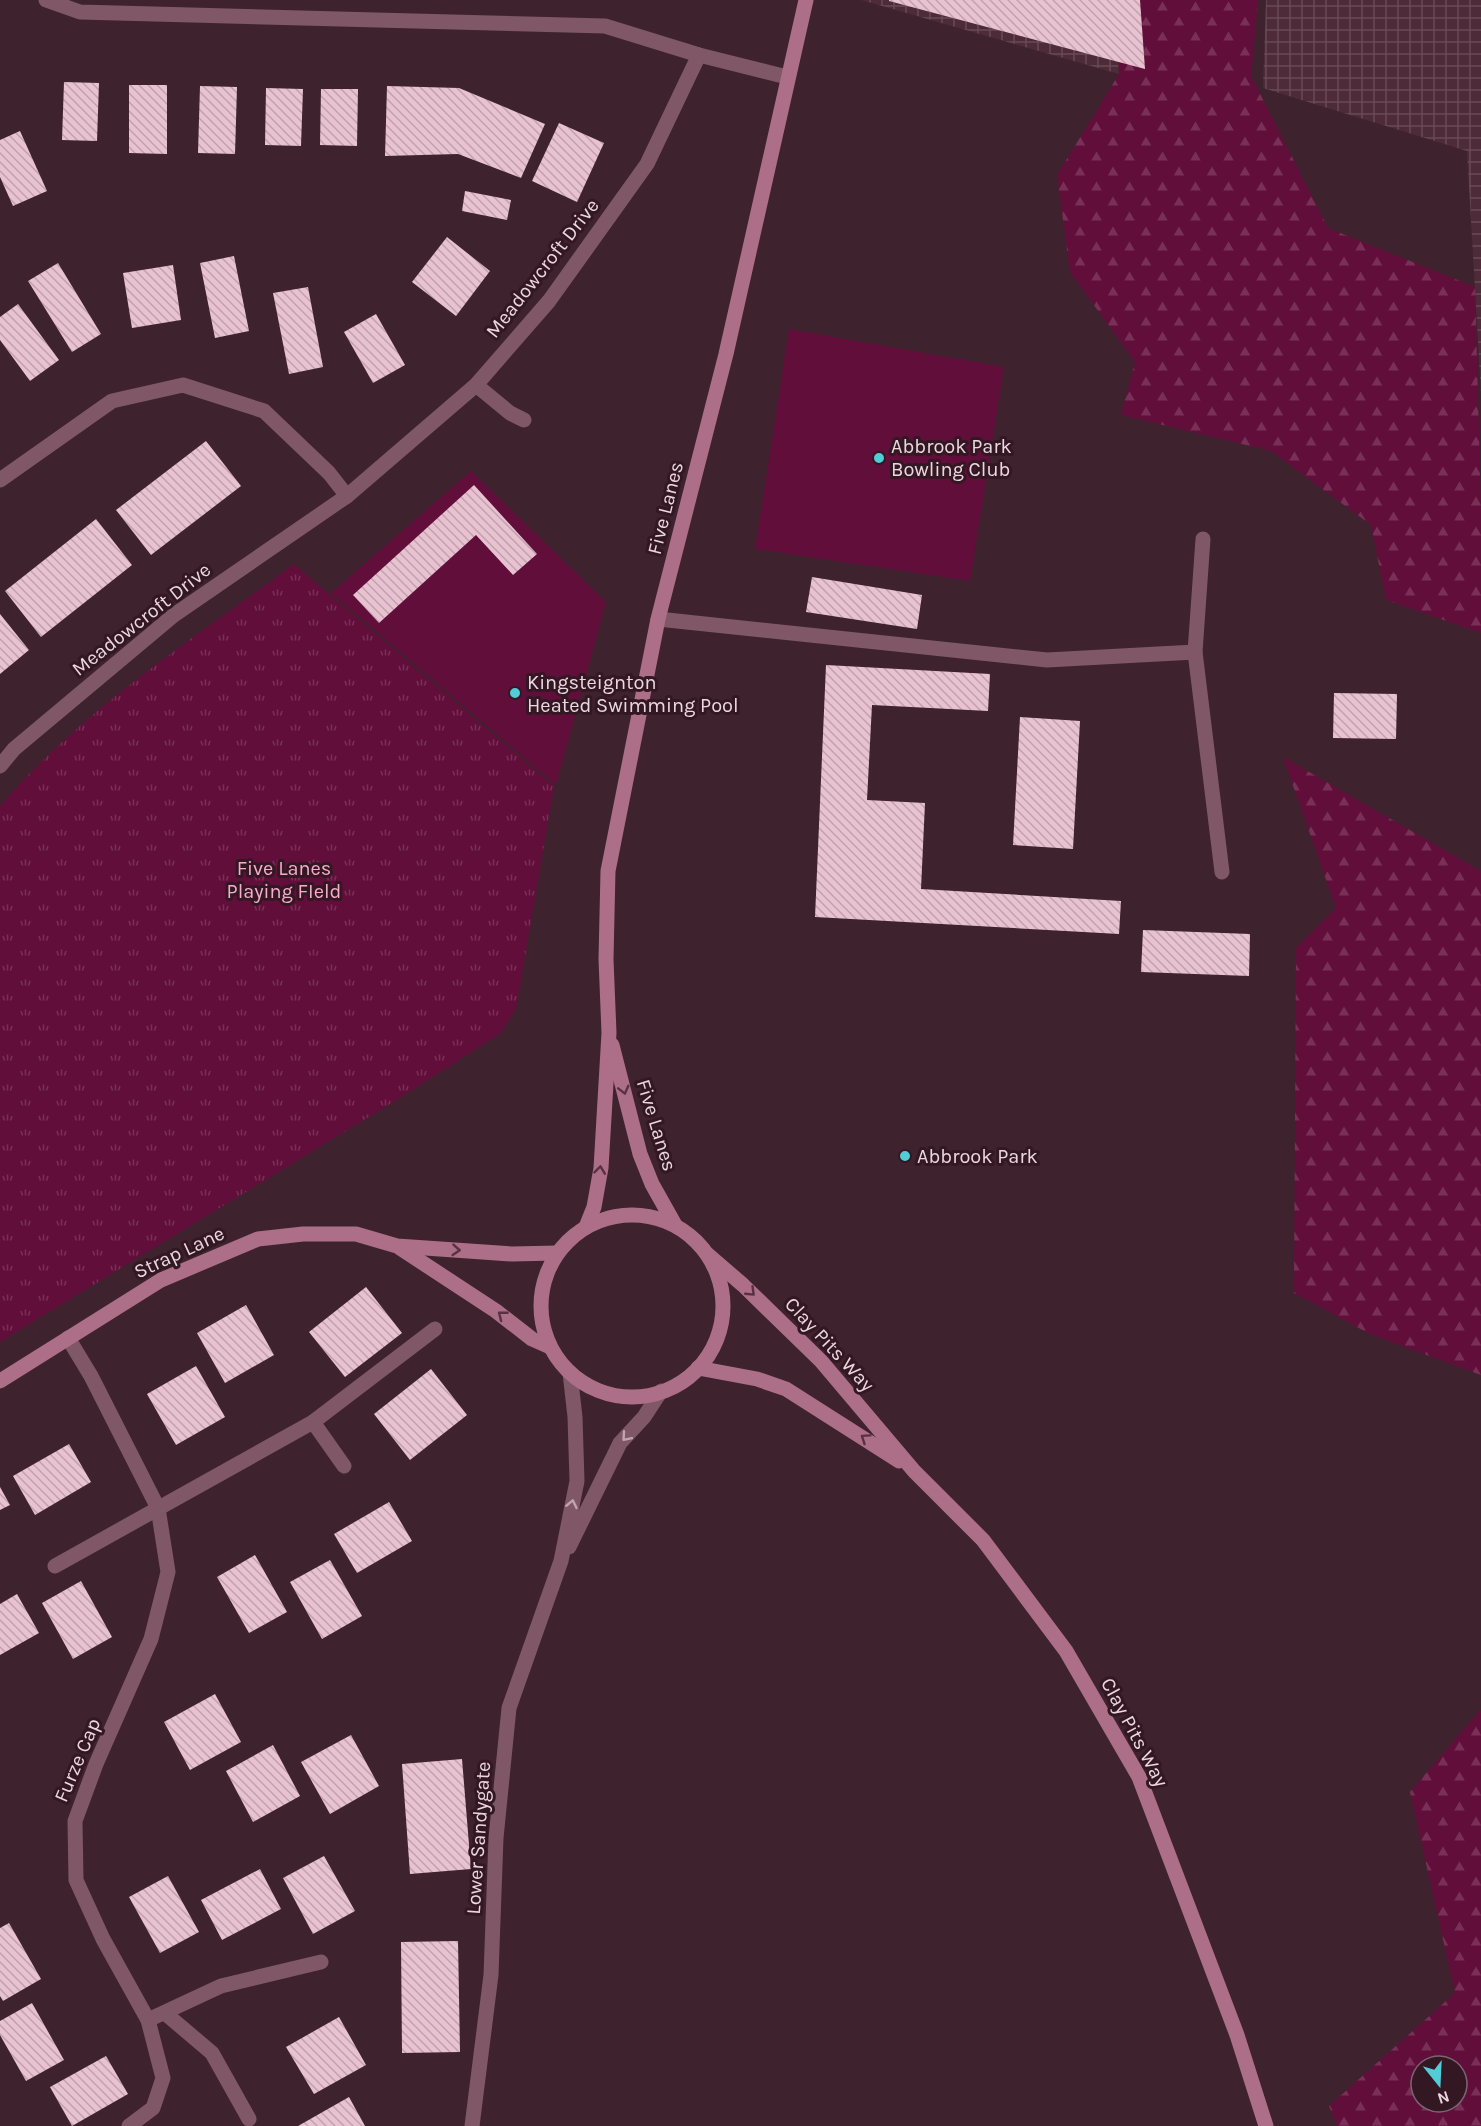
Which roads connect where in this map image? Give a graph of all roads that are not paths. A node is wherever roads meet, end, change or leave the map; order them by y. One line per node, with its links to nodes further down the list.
1 (46, 0): 3 (street)
2 (806, 0): 4 (main road, Five Lanes)
3 (699, 55): 4 (street); 5 (street, Meadowcroft Drive)
4 (787, 77): 10 (main road, Five Lanes)
5 (476, 385): 6 (street); 8 (street, Meadowcroft Drive)
6 (524, 420)
7 (0, 480): 8 (street)
8 (347, 496): 12 (street, Meadowcroft Drive)
9 (1203, 539): 11 (street)
10 (658, 619): 11 (street); 14 (main road, Five Lanes)
11 (1195, 652): 13 (street)
12 (0, 766)
13 (1222, 872)
14 (609, 1033): 15 (main road, Five Lanes, one-way to 15); 16 (main road, Five Lanes, one-way to 14)
15 (675, 1225): 16 (main road); 19 (main road)
16 (586, 1227): 18 (main road)
17 (398, 1246): 18 (main road, Strap Lane, one-way to 18); 21 (main road, Strap Lane); 22 (main road, Strap Lane, one-way to 17)
18 (557, 1253): 22 (main road)
19 (707, 1254): 23 (main road); 29 (main road, Clay Pits Way, one-way to 29)
20 (435, 1329): 27 (street)
21 (68, 1338): 25 (main road, Strap Lane); 30 (street, Furze Cap)
22 (550, 1347): 24 (main road)
23 (698, 1368): 26 (main road); 29 (main road, Clay Pits Way, one-way to 23)
24 (570, 1373): 26 (main road); 31 (street, Lower Sandygate, one-way to 24)
25 (0, 1381)
26 (662, 1391): 31 (street, Lower Sandygate, one-way to 31)
27 (313, 1422): 28 (street); 30 (street)
28 (344, 1466)
29 (914, 1471): 39 (main road, Clay Pits Way)
30 (158, 1508): 32 (street); 35 (street, Furze Cap)
31 (561, 1561): 38 (street, Lower Sandygate)
32 (55, 1566)
33 (321, 1962): 34 (street)
34 (166, 2014): 35 (street); 36 (street)
35 (148, 2020): 37 (street, Furze Cap)
36 (249, 2119)
37 (129, 2126)
38 (472, 2126)
39 (1266, 2126)

